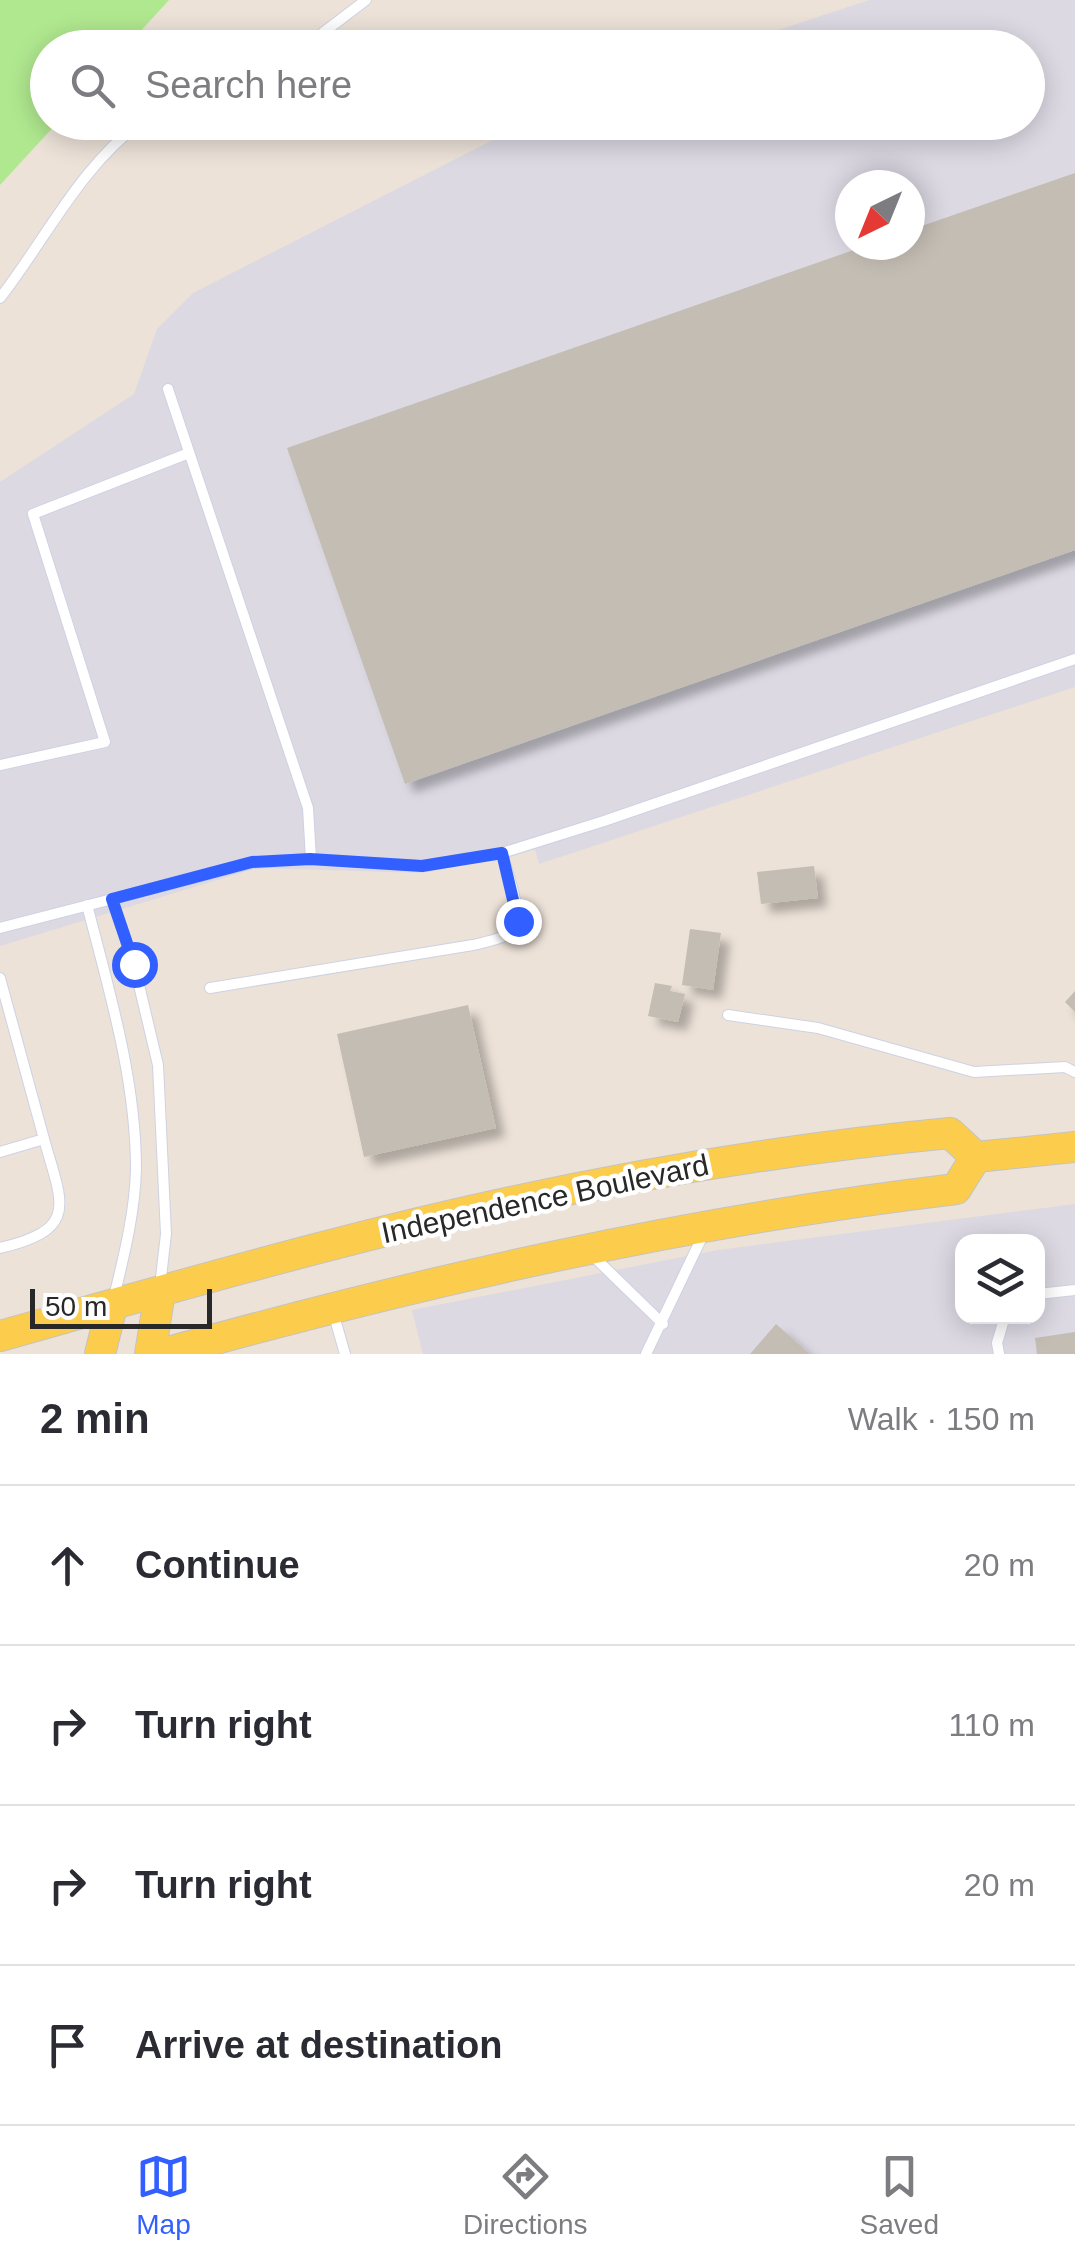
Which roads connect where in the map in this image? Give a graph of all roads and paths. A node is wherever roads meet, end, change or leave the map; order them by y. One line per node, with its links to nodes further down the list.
1 (366, 0): 2 (lane)
2 (327, 30)
3 (118, 140): 4 (lane)
4 (0, 298)
5 (168, 389): 6 (lane)
6 (189, 453): 8 (lane); 10 (lane)
7 (1075, 659): 9 (lane)
8 (0, 765)
9 (502, 853): 10 (lane); 15 (lane)
10 (310, 859): 11 (lane)
11 (112, 899): 12 (lane); 26 (lane)
12 (87, 906): 13 (lane); 28 (lane)
13 (0, 928)
14 (1, 983): 18 (lane)
15 (210, 988)
16 (728, 1015): 17 (lane)
17 (1075, 1072)
18 (44, 1140): 20 (lane); 23 (lane)
19 (1075, 1147): 21 (main road)
20 (0, 1152)
21 (976, 1157): 22 (main road, Independence Boulevard); 26 (main road, Independence Boulevard)
22 (707, 1226): 24 (main road, Independence Boulevard); 30 (lane)
23 (0, 1248)
24 (585, 1249): 29 (main road, Independence Boulevard); 30 (lane)
25 (1075, 1290): 27 (lane)
26 (160, 1292): 28 (main road, Independence Boulevard); 34 (main road)
27 (1045, 1293)
28 (112, 1306): 32 (main road, Independence Boulevard); 33 (main road)
29 (332, 1307): 35 (main road, Independence Boulevard); 36 (lane)
30 (663, 1324): 37 (lane)
31 (1003, 1324): 38 (lane)
32 (0, 1336)
33 (100, 1354)
34 (150, 1354)
35 (161, 1354)
36 (345, 1354)
37 (646, 1354)
38 (999, 1354)

